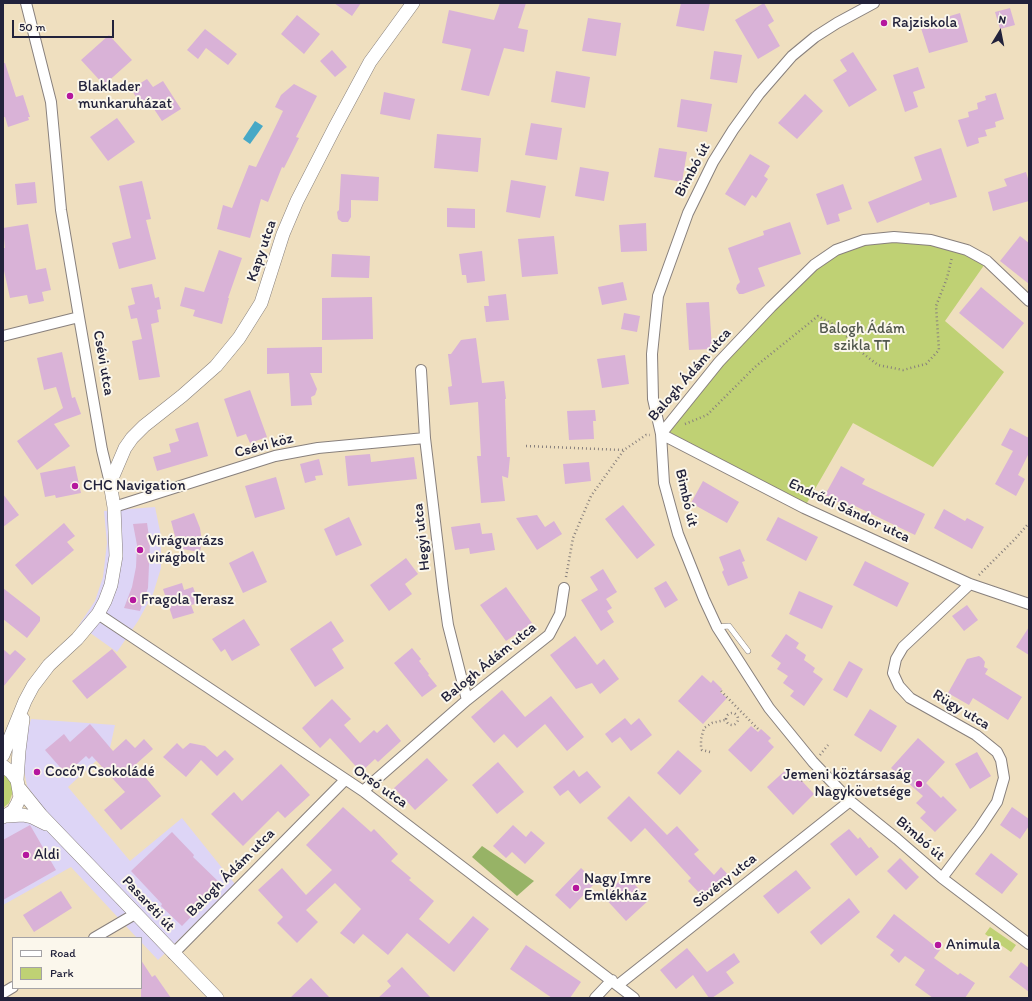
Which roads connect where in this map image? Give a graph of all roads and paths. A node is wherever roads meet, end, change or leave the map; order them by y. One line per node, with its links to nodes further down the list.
1 (26, 3): 6 (street, Csévi utca)
2 (413, 3): 14 (street, Kapy utca)
3 (874, 3): 10 (street, Bimbó út)
4 (967, 250): 5 (street, Balogh Ádám utca); 9 (path); 10 (street, Balogh Ádám utca)
5 (1029, 301)
6 (79, 317): 7 (street); 14 (street, Csévi utca)
7 (3, 336)
8 (421, 370): 11 (street, Hegyi utca)
9 (681, 426)
10 (661, 434): 13 (path, Balogh Ádám utca); 17 (street, Endrődi Sándor utca); 21 (street, Bimbó út)
11 (425, 438): 15 (street, Csévi köz); 24 (street, Hegyi utca)
12 (526, 446): 13 (path)
13 (624, 450): 18 (path, Balogh Ádám utca)
14 (110, 483): 15 (street, Csévi utca)
15 (114, 507): 20 (street, Csévi utca)
16 (1029, 523): 17 (path)
17 (970, 584): 19 (street, Endrődi Sándor utca); 41 (street, Rügy utca)
18 (564, 588): 24 (street, Balogh Ádám utca)
19 (1029, 604)
20 (98, 614): 25 (street, Csévi utca); 33 (street, Orsó utca)
21 (717, 627): 22 (lane); 38 (street, Bimbó út)
22 (748, 651)
23 (721, 691): 26 (path)
24 (467, 700): 37 (street, Balogh Ádám utca)
25 (25, 701): 31 (street, Csévi utca); 36 (street, Csévi utca)
26 (740, 711): 27 (path); 29 (path)
27 (736, 715): 28 (path); 28 (path)
28 (725, 720): 30 (path)
29 (760, 730)
30 (710, 752)
31 (3, 755)
32 (3, 766): 36 (street, Pasaréti út)
33 (344, 780): 37 (street, Orsó utca); 45 (street, Balogh Ádám utca)
34 (810, 780): 35 (path)
35 (801, 781)
36 (18, 784): 39 (street, Csévi utca); 40 (street, Pasaréti út)
37 (363, 791): 46 (street, Orsó utca)
38 (850, 800): 41 (street, Bimbó út); 46 (street, Sövény utca)
39 (5, 816): 40 (street, Pasaréti út)
40 (56, 830): 42 (street, Pasaréti út)
41 (942, 878): 44 (street, Bimbó út)
42 (134, 914): 43 (street); 45 (street, Pasaréti út)
43 (96, 937)
44 (1029, 944)
45 (173, 954): 49 (street, Pasaréti út)
46 (615, 983): 50 (street, Sövény utca); 51 (street, Orsó utca)
47 (12, 988): 48 (street)
48 (3, 993)
49 (216, 998)
50 (595, 998)
51 (634, 998)

